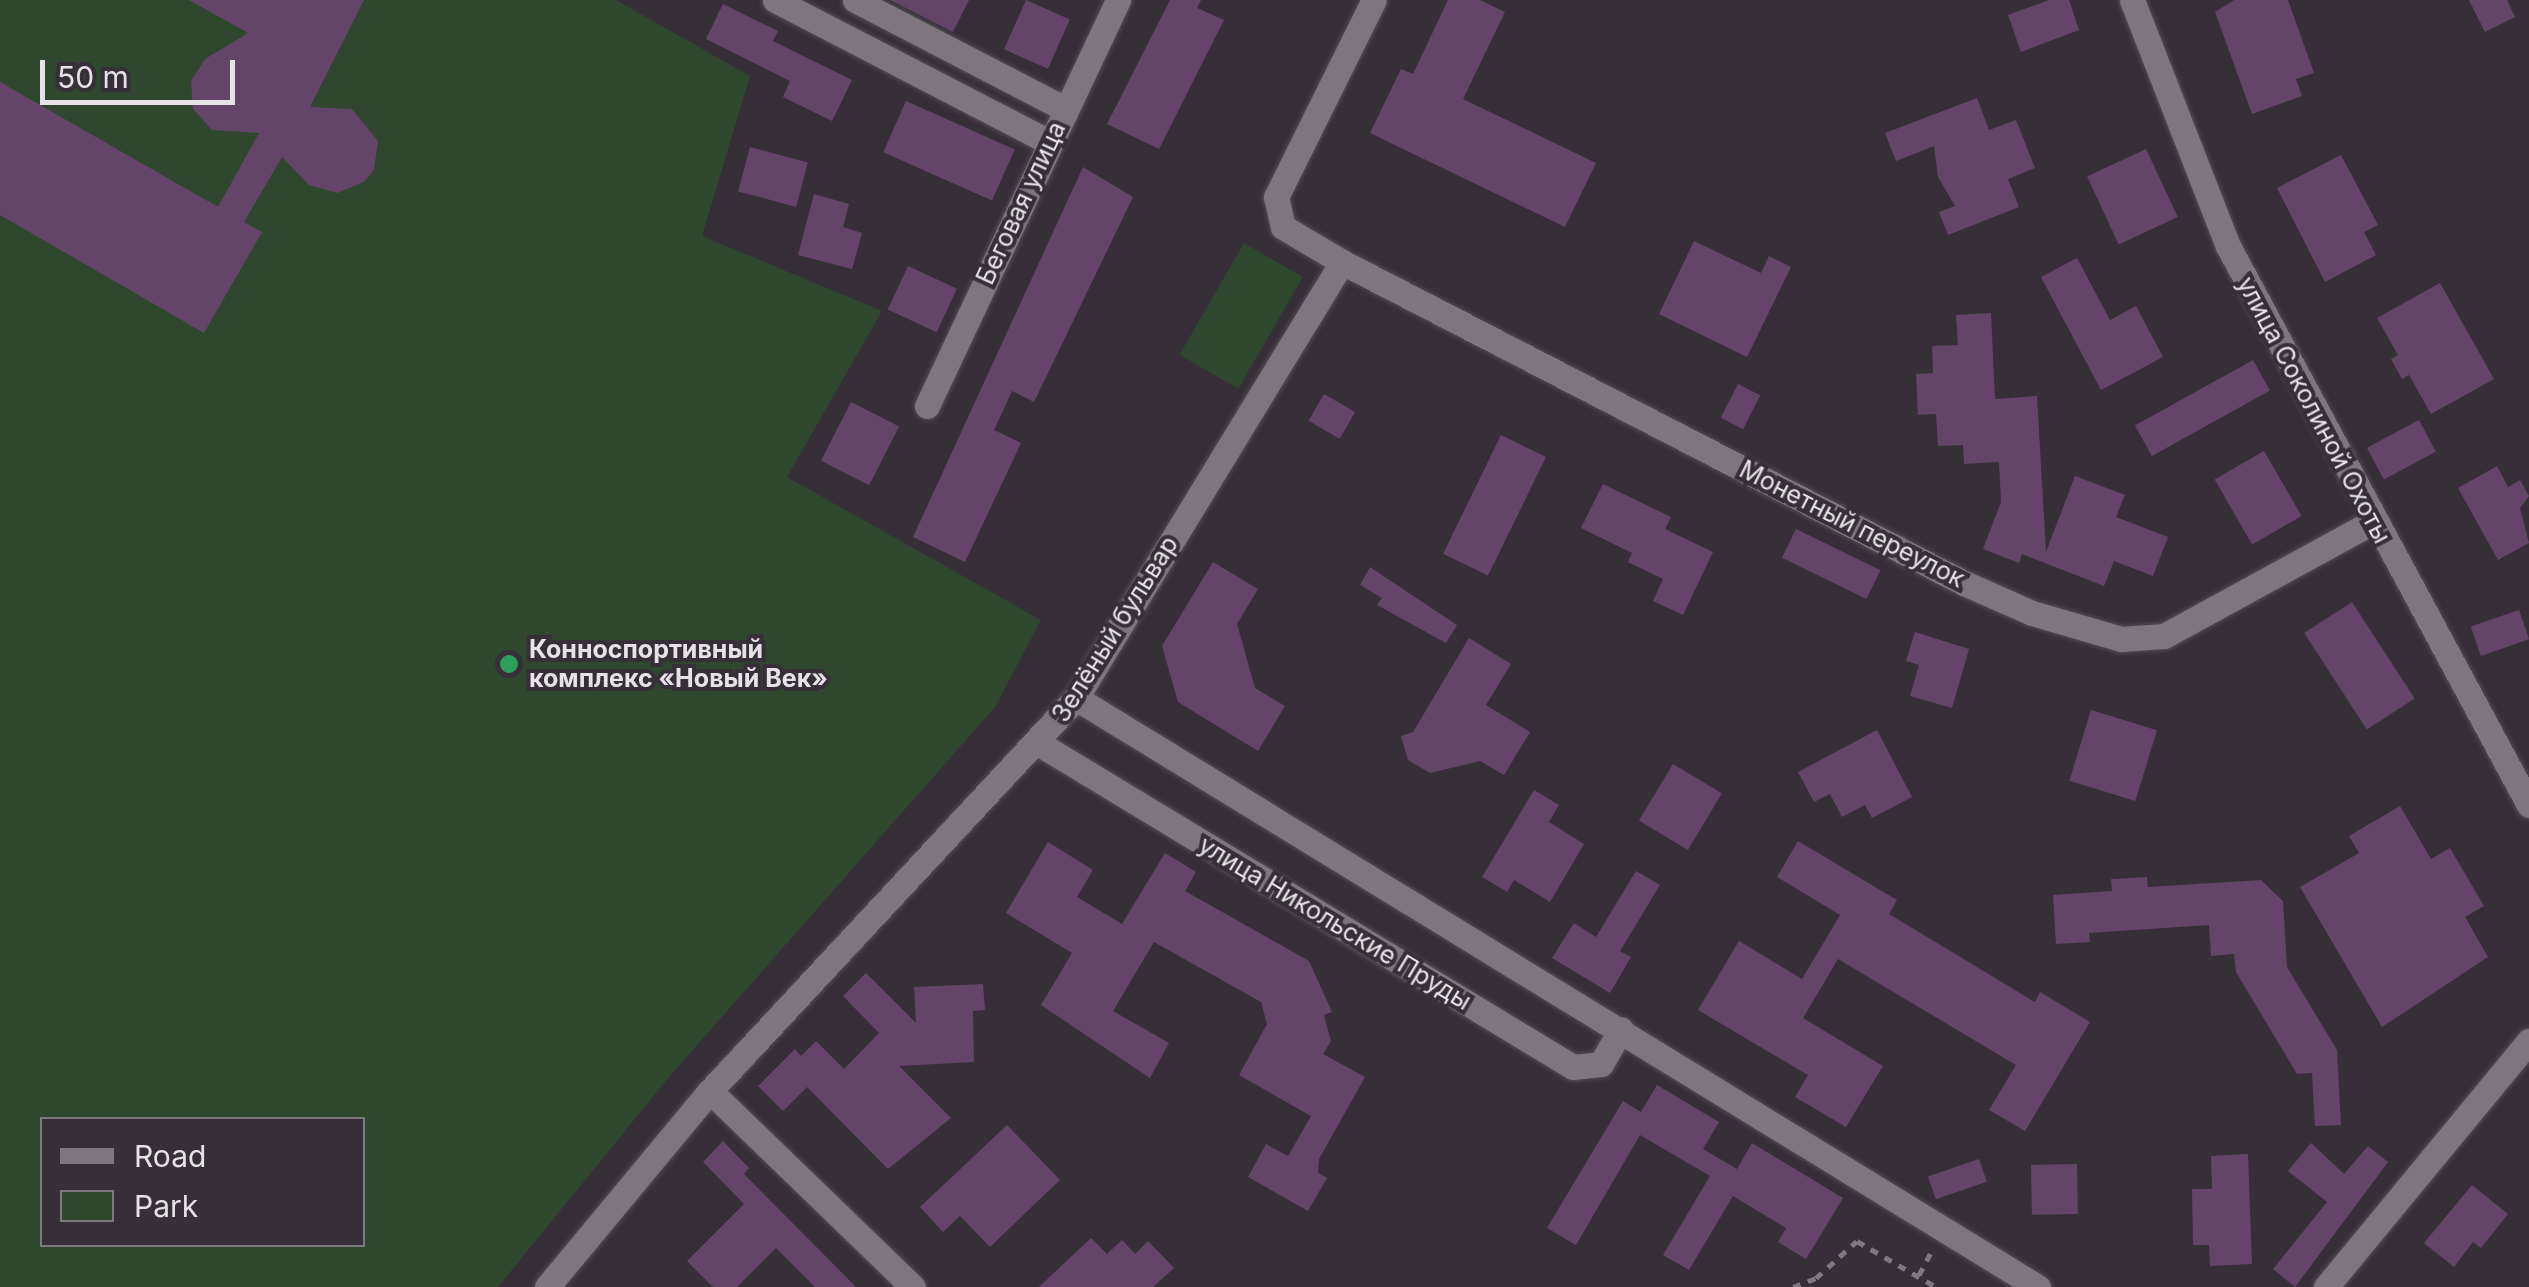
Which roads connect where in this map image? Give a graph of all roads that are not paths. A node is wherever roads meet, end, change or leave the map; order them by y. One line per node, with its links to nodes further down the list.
1 (775, 0): 7 (street)
2 (855, 0): 6 (street)
3 (1118, 0): 6 (street, Беговая улица)
4 (1374, 0): 8 (street)
5 (2132, 0): 10 (street, улица Соколиной Охоты)
6 (1065, 109): 7 (street, Беговая улица)
7 (1049, 142): 9 (street, Беговая улица)
8 (1342, 262): 10 (street, Монетный переулок); 11 (street, Зелёный бульвар)
9 (927, 406)
10 (2372, 522): 13 (street, улица Соколиной Охоты)
11 (1076, 698): 12 (street, Зелёный бульвар); 14 (street)
12 (1038, 742): 14 (street, улица Никольские Пруды); 16 (street, Зелёный бульвар)
13 (2529, 805)
14 (1622, 1029): 19 (street)
15 (2529, 1041): 20 (street)
16 (710, 1091): 17 (street, Зелёный бульвар); 18 (street)
17 (547, 1287)
18 (913, 1287)
19 (2038, 1287)
20 (2326, 1287)

